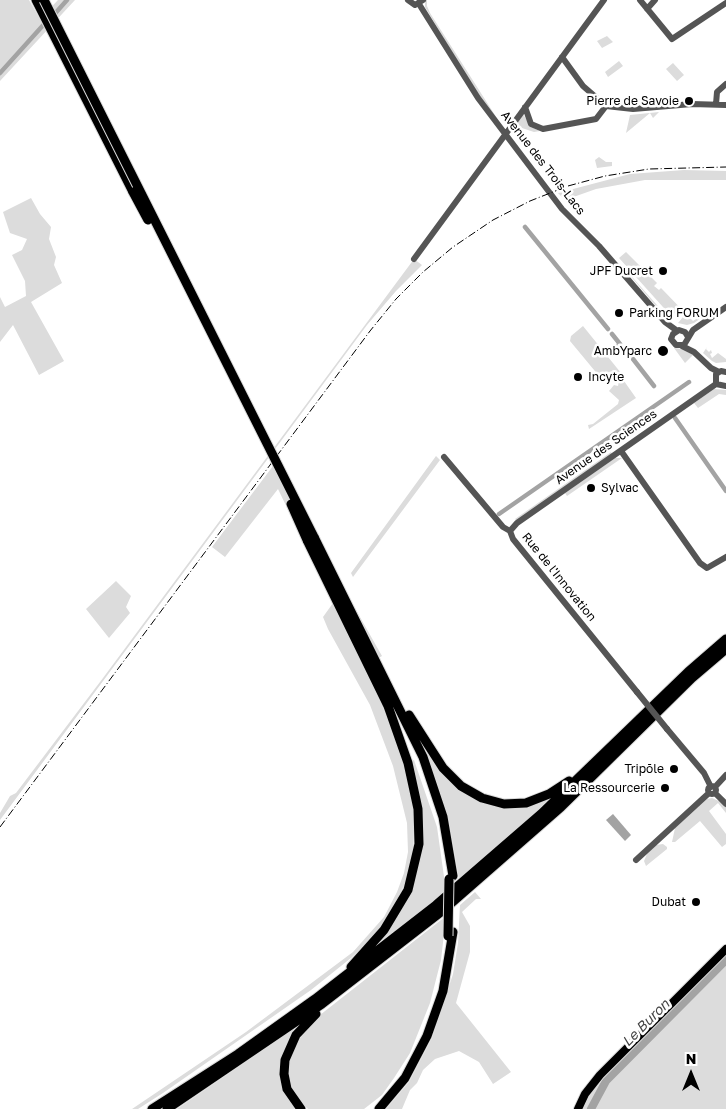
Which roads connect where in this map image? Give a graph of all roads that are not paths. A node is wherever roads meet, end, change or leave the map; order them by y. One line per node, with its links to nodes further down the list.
1 (36, 0): 33 (highway, bridge)
2 (44, 0): 33 (highway, bridge)
3 (408, 0): 7 (street)
4 (604, 0): 10 (street)
5 (640, 0): 9 (street)
6 (654, 0): 9 (street)
7 (421, 2): 16 (street, Avenue des Trois-Lacs)
8 (726, 4): 9 (street)
9 (647, 8)
10 (562, 57): 14 (street); 15 (street)
11 (726, 84): 12 (street)
12 (716, 104): 13 (street); 14 (street)
13 (726, 105)
14 (606, 106): 15 (street)
15 (525, 107): 16 (street)
16 (505, 134): 17 (street); 20 (street, Avenue des Trois-Lacs)
17 (414, 258)
18 (726, 307): 19 (street)
19 (703, 322): 20 (street); 21 (street)
20 (676, 332): 21 (street); 22 (street)
21 (687, 338): 22 (street); 23 (street)
22 (682, 346): 23 (street)
23 (694, 352): 24 (street)
24 (711, 368): 25 (street); 26 (street)
25 (724, 371): 26 (street)
26 (716, 381): 27 (street); 28 (street, Avenue des Sciences)
27 (726, 387)
28 (621, 451): 30 (street, Avenue des Sciences); 31 (street)
29 (444, 457): 30 (street, Rue de l'Innovation)
30 (510, 531): 37 (street, Rue de l'Innovation, bridge)
31 (726, 557)
32 (725, 642): 35 (highway); 43 (highway)
33 (371, 661): 34 (highway); 40 (highway); 44 (highway)
34 (381, 670): 35 (highway); 40 (highway)
35 (600, 759): 44 (highway)
36 (726, 775): 37 (street)
37 (713, 790): 38 (street, Rue de l'Innovation); 39 (street)
38 (726, 804)
39 (636, 860)
40 (451, 877): 41 (highway)
41 (451, 934): 48 (highway); 49 (highway)
42 (726, 949): 50 (main road)
43 (354, 980): 46 (highway); 47 (highway)
44 (333, 986): 45 (highway)
45 (152, 1109)
46 (168, 1109)
47 (302, 1109)
48 (371, 1109)
49 (380, 1109)
50 (578, 1109)

